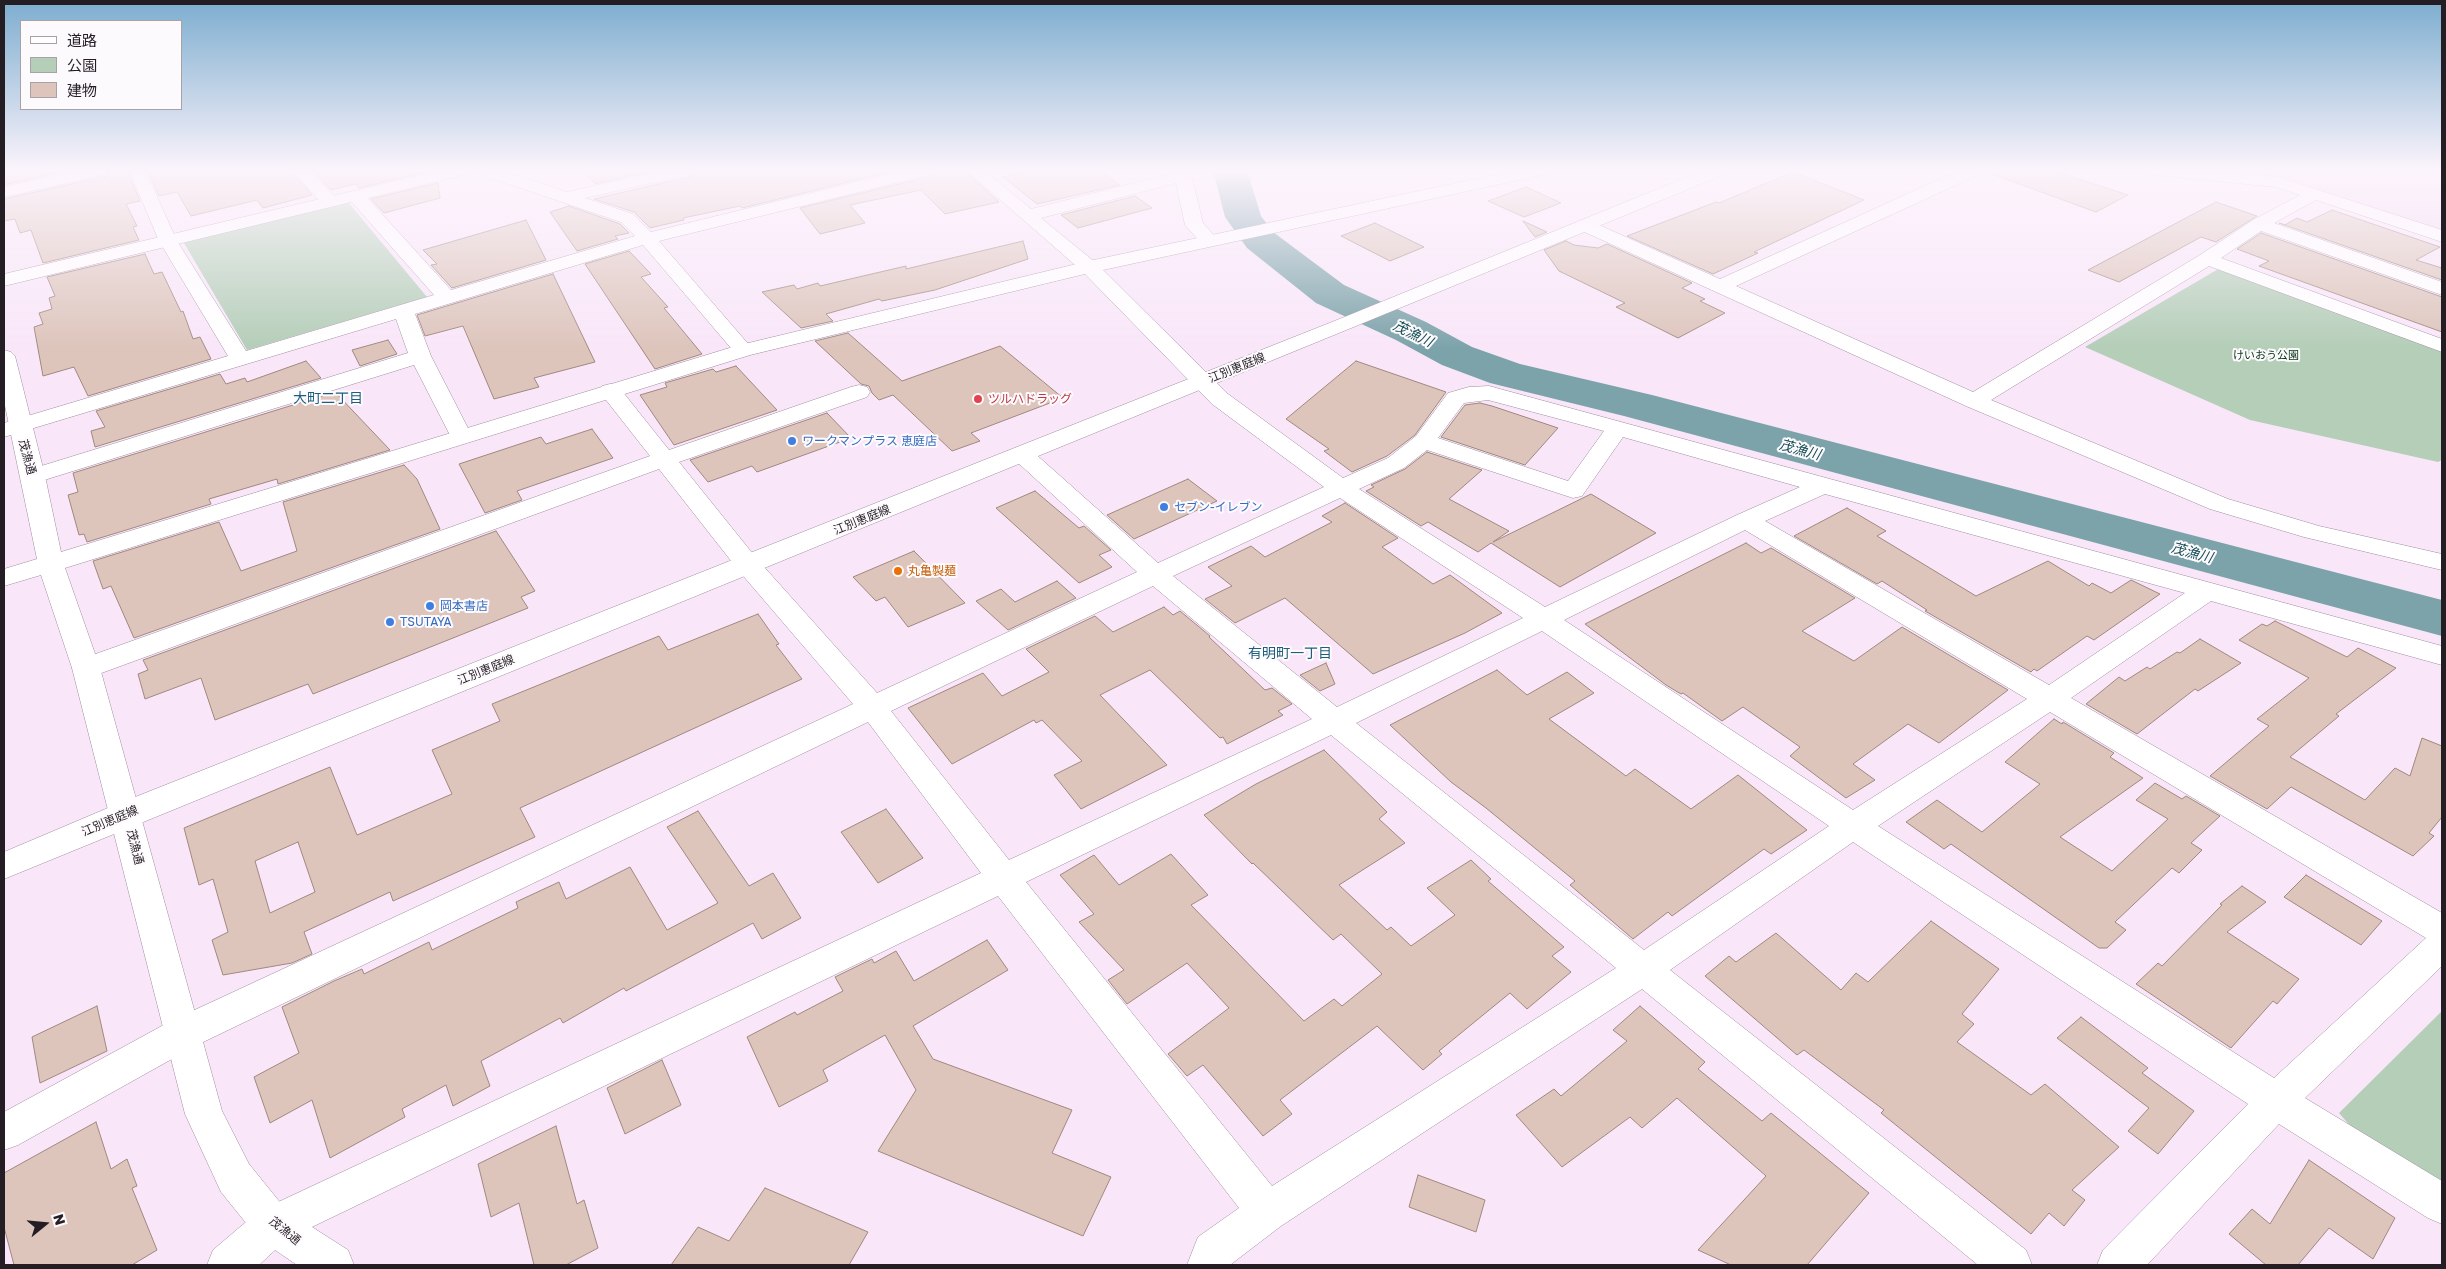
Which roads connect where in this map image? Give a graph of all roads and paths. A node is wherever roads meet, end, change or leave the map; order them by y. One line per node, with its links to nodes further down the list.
1 (163, 229): 18 (street)
2 (214, 229): 18 (street)
3 (386, 229): 24 (street)
4 (638, 229): 16 (street)
5 (683, 229): 16 (street)
6 (1045, 229): 20 (street)
7 (1202, 229): 17 (street)
8 (1266, 229): 17 (street)
9 (1574, 229): 31 (street, 江別恵庭線)
10 (1593, 229): 22 (street)
11 (1844, 229): 22 (street)
12 (2251, 229): 19 (street)
13 (2274, 229): 23 (street)
14 (2421, 229): 15 (street)
15 (2442, 236)
16 (647, 238): 24 (street); 27 (street)
17 (1219, 239): 20 (street)
18 (168, 240): 21 (street); 30 (street)
19 (2207, 259): 26 (street); 34 (street)
20 (1089, 267): 27 (street); 31 (street)
21 (4, 280)
22 (1720, 286): 34 (street)
23 (2442, 289)
24 (447, 298): 25 (street)
25 (404, 312): 29 (street); 30 (street)
26 (2442, 346)
27 (743, 350): 32 (street)
28 (4, 356): 35 (street, 茂漁通)
29 (420, 356): 37 (street); 41 (street)
30 (241, 360): 35 (street)
31 (1203, 382): 39 (street, 江別恵庭線); 43 (street)
32 (610, 391): 37 (street); 40 (street)
33 (860, 392): 40 (street)
34 (1974, 401): 46 (street)
35 (11, 428): 41 (street, 茂漁通)
36 (1618, 428): 38 (street); 38 (street); 42 (street)
37 (461, 436): 45 (street)
38 (1424, 442): 43 (street)
39 (1023, 454): 47 (street, 江別恵庭線); 48 (street)
40 (662, 460): 47 (street); 53 (street)
41 (33, 476): 45 (street, 茂漁通)
42 (1823, 486): 44 (street); 50 (street)
43 (1341, 488): 48 (street); 51 (street)
44 (1746, 520): 51 (street); 54 (street)
45 (50, 562): 49 (street); 53 (street, 茂漁通)
46 (2442, 562)
47 (748, 566): 55 (street); 57 (street, 江別恵庭線)
48 (1155, 574): 55 (street); 56 (street)
49 (4, 578)
50 (2208, 590): 52 (street); 54 (street)
51 (1542, 618): 56 (street); 58 (street)
52 (2442, 654)
53 (86, 668): 57 (street, 茂漁通)
54 (2049, 698): 58 (street); 61 (street)
55 (873, 708): 60 (street); 64 (street)
56 (1334, 721): 60 (street); 63 (street)
57 (126, 814): 59 (street, 江別恵庭線); 64 (street, 茂漁通)
58 (1853, 826): 63 (street); 65 (street)
59 (4, 866)
60 (1003, 877): 68 (street); 69 (street)
61 (2442, 930)
62 (2442, 944): 65 (street)
63 (1642, 970): 68 (street); 73 (street)
64 (184, 1033): 66 (street); 69 (street, 茂漁通)
65 (2276, 1102): 67 (street); 74 (street)
66 (4, 1132)
67 (2442, 1204)
68 (1267, 1212): 72 (street)
69 (273, 1225): 70 (street); 71 (street, 茂漁通)
70 (228, 1265)
71 (333, 1265)
72 (1208, 1265)
73 (2011, 1265)
74 (2118, 1265)

